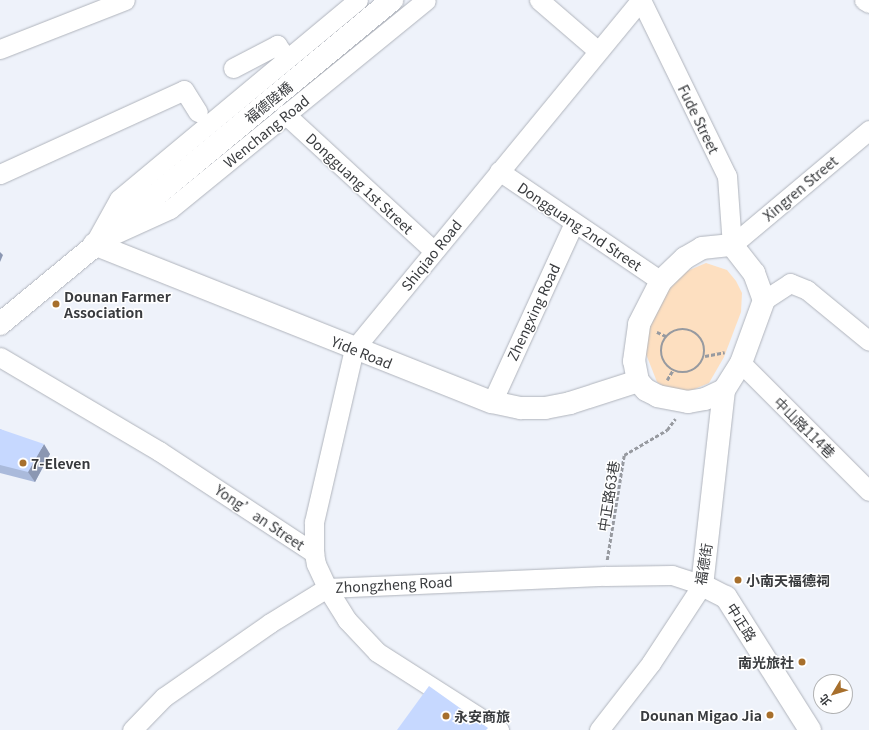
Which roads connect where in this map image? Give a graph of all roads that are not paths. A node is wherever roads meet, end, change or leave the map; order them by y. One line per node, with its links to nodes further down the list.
1 (125, 0): 9 (street)
2 (358, 0): 11 (street, Wenchang Road)
3 (392, 0): 18 (main road, 福德陸橋)
4 (426, 0): 14 (street, Wenchang Road)
5 (539, 0): 10 (street)
6 (641, 0): 10 (street, Shiqiao Road); 21 (street, Fude Street)
7 (864, 0): 8 (street)
8 (869, 4)
9 (0, 49)
10 (598, 51): 16 (street, Shiqiao Road)
11 (287, 59): 12 (street); 20 (street, Wenchang Road)
12 (233, 68)
13 (198, 112): 17 (street)
14 (285, 114): 20 (street, Wenchang Road); 22 (street, Dongguang 1st Street)
15 (866, 138): 21 (street, Xingren Street)
16 (498, 171): 19 (street, Dongguang 2nd Street); 22 (street, Shiqiao Road)
17 (0, 174)
18 (144, 204): 20 (main road, Wenchang Road)
19 (574, 223): 23 (street, Dongguang 2nd Street); 32 (street, Zhengxing Road)
20 (94, 244): 25 (main road, Wenchang Road); 27 (main road, Yide Road)
21 (732, 245): 23 (main road); 24 (main road)
22 (434, 251): 27 (street, Shiqiao Road)
23 (661, 281): 30 (main road)
24 (764, 300): 26 (street); 29 (main road)
25 (0, 324)
26 (869, 341)
27 (354, 349): 32 (main road, Yide Road); 34 (street, Shiqiao Road)
28 (0, 357): 34 (street, Yong’an Street)
29 (741, 363): 31 (main road); 33 (street, 中山路114巷)
30 (638, 381): 31 (main road); 32 (main road, Yide Road)
31 (724, 390): 35 (main road, 福德街)
32 (492, 402)
33 (869, 491)
34 (314, 553): 36 (street, Yong’an Street)
35 (702, 585): 36 (street, Zhongzheng Road); 39 (street, 福德街); 40 (main road, 中正路)
36 (327, 588): 37 (street, Zhongzheng Road); 38 (street, Yong’an Street)
37 (132, 730)
38 (499, 730)
39 (598, 730)
40 (810, 730)

